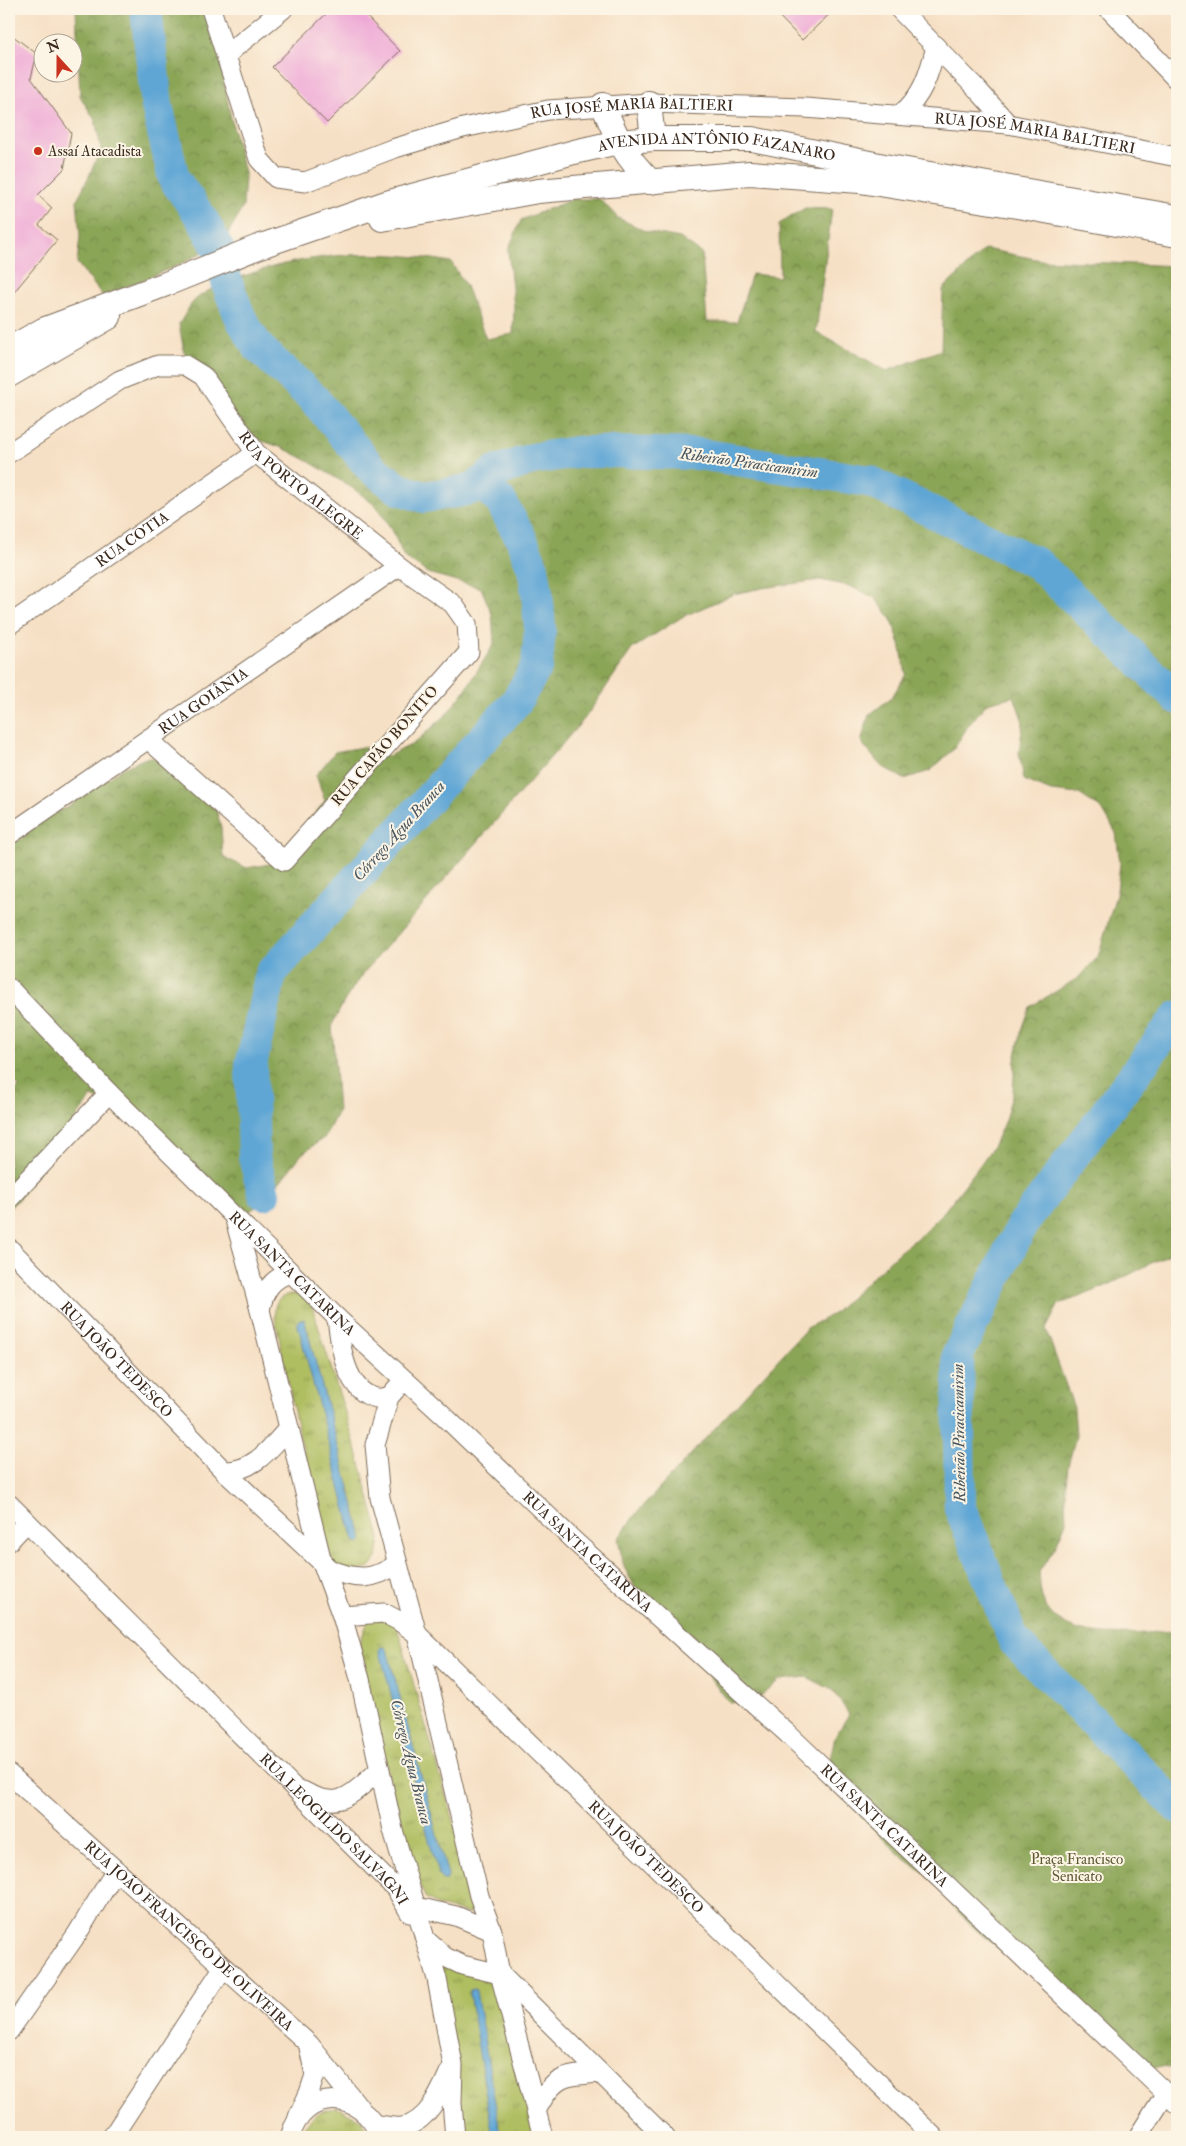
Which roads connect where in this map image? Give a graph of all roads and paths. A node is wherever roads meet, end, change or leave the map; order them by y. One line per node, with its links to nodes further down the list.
1 (211, 9): 6 (street, RUA JOSÉ MARIA BALTIERI)
2 (283, 9): 6 (street)
3 (899, 9): 5 (street)
4 (1109, 9): 7 (street)
5 (936, 47): 10 (street); 11 (street)
6 (227, 54): 9 (street, RUA JOSÉ MARIA BALTIERI)
7 (1177, 80)
8 (649, 103): 9 (street, RUA JOSÉ MARIA BALTIERI); 10 (street, RUA JOSÉ MARIA BALTIERI); 12 (main road)
9 (603, 105): 14 (main road)
10 (901, 114): 11 (street, RUA JOSÉ MARIA BALTIERI)
11 (1008, 124): 15 (street, RUA JOSÉ MARIA BALTIERI)
12 (652, 139): 13 (main road, AVENIDA ANTÔNIO FAZANARO); 14 (main road, AVENIDA ANTÔNIO FAZANARO)
13 (752, 139): 16 (main road); 18 (main road, AVENIDA ANTÔNIO FAZANARO)
14 (618, 142): 17 (main road); 20 (main road, AVENIDA ANTÔNIO FAZANARO)
15 (1177, 157)
16 (750, 173): 17 (main road, AVENIDA ANTÔNIO FAZANARO); 19 (main road, AVENIDA ANTÔNIO FAZANARO)
17 (651, 182): 20 (main road, AVENIDA ANTÔNIO FAZANARO)
18 (1177, 217)
19 (1177, 235)
20 (261, 245): 21 (main road, AVENIDA ANTÔNIO FAZANARO)
21 (171, 282): 22 (main road, AVENIDA ANTÔNIO FAZANARO); 23 (main road, AVENIDA ANTÔNIO FAZANARO)
22 (9, 348)
23 (9, 375)
24 (9, 453): 25 (street, RUA PORTO ALEGRE)
25 (256, 453): 26 (street, RUA PORTO ALEGRE); 28 (street, RUA COTIA)
26 (399, 566): 27 (street, RUA PORTO ALEGRE); 29 (street, RUA GOIÂNIA)
27 (467, 624): 29 (street, RUA CAPÃO BONITO)
28 (9, 625)
29 (148, 739): 30 (street, RUA GOIÂNIA)
30 (9, 836)
31 (9, 988): 32 (street, RUA SANTA CATARINA)
32 (109, 1093): 33 (street); 34 (street, RUA SANTA CATARINA)
33 (9, 1199)
34 (234, 1218): 36 (street, RUA SANTA CATARINA); 37 (street)
35 (9, 1248): 42 (street, RUA JOÃO TEDESCO)
36 (290, 1273): 37 (street); 38 (street, RUA SANTA CATARINA)
37 (260, 1310): 41 (street)
38 (337, 1318): 39 (street, RUA SANTA CATARINA); 40 (street)
39 (404, 1380): 40 (street); 63 (street, RUA SANTA CATARINA)
40 (389, 1397): 47 (street)
41 (289, 1428): 42 (street); 46 (street)
42 (224, 1471): 46 (street, RUA JOÃO TEDESCO)
43 (9, 1504): 44 (street, RUA LEOGILDO SALVAGNI)
44 (27, 1522): 45 (street); 52 (street, RUA LEOGILDO SALVAGNI)
45 (9, 1541)
46 (322, 1562): 47 (street, RUA JOÃO TEDESCO); 48 (street)
47 (397, 1564): 49 (street)
48 (342, 1616): 49 (street, RUA JOÃO TEDESCO); 50 (street)
49 (417, 1634): 55 (street); 73 (street, RUA JOÃO TEDESCO)
50 (380, 1770): 52 (street); 54 (street)
51 (9, 1776): 53 (street, RUA JOÃO FRANCISCO DE OLIVEIRA)
52 (291, 1785): 56 (street, RUA LEOGILDO SALVAGNI)
53 (116, 1870): 57 (street, RUA JOÃO FRANCISCO DE OLIVEIRA); 59 (street)
54 (417, 1908): 55 (street); 56 (street)
55 (492, 1931): 58 (street)
56 (425, 1940): 58 (street, RUA LEOGILDO SALVAGNI); 61 (street)
57 (223, 1968): 60 (street, RUA JOÃO FRANCISCO DE OLIVEIRA); 68 (street)
58 (500, 1974): 62 (street); 65 (street)
59 (9, 2031)
60 (309, 2044): 64 (street, RUA JOÃO FRANCISCO DE OLIVEIRA); 66 (street)
61 (453, 2065): 67 (street); 70 (street)
62 (600, 2073): 65 (street); 72 (street)
63 (1173, 2098): 74 (street)
64 (359, 2108): 66 (street); 67 (street, RUA JOÃO FRANCISCO DE OLIVEIRA)
65 (536, 2111): 71 (street)
66 (293, 2129)
67 (378, 2131): 69 (street)
68 (112, 2137)
69 (391, 2137)
70 (455, 2137)
71 (543, 2137)
72 (665, 2137)
73 (934, 2137)
74 (1138, 2137)

